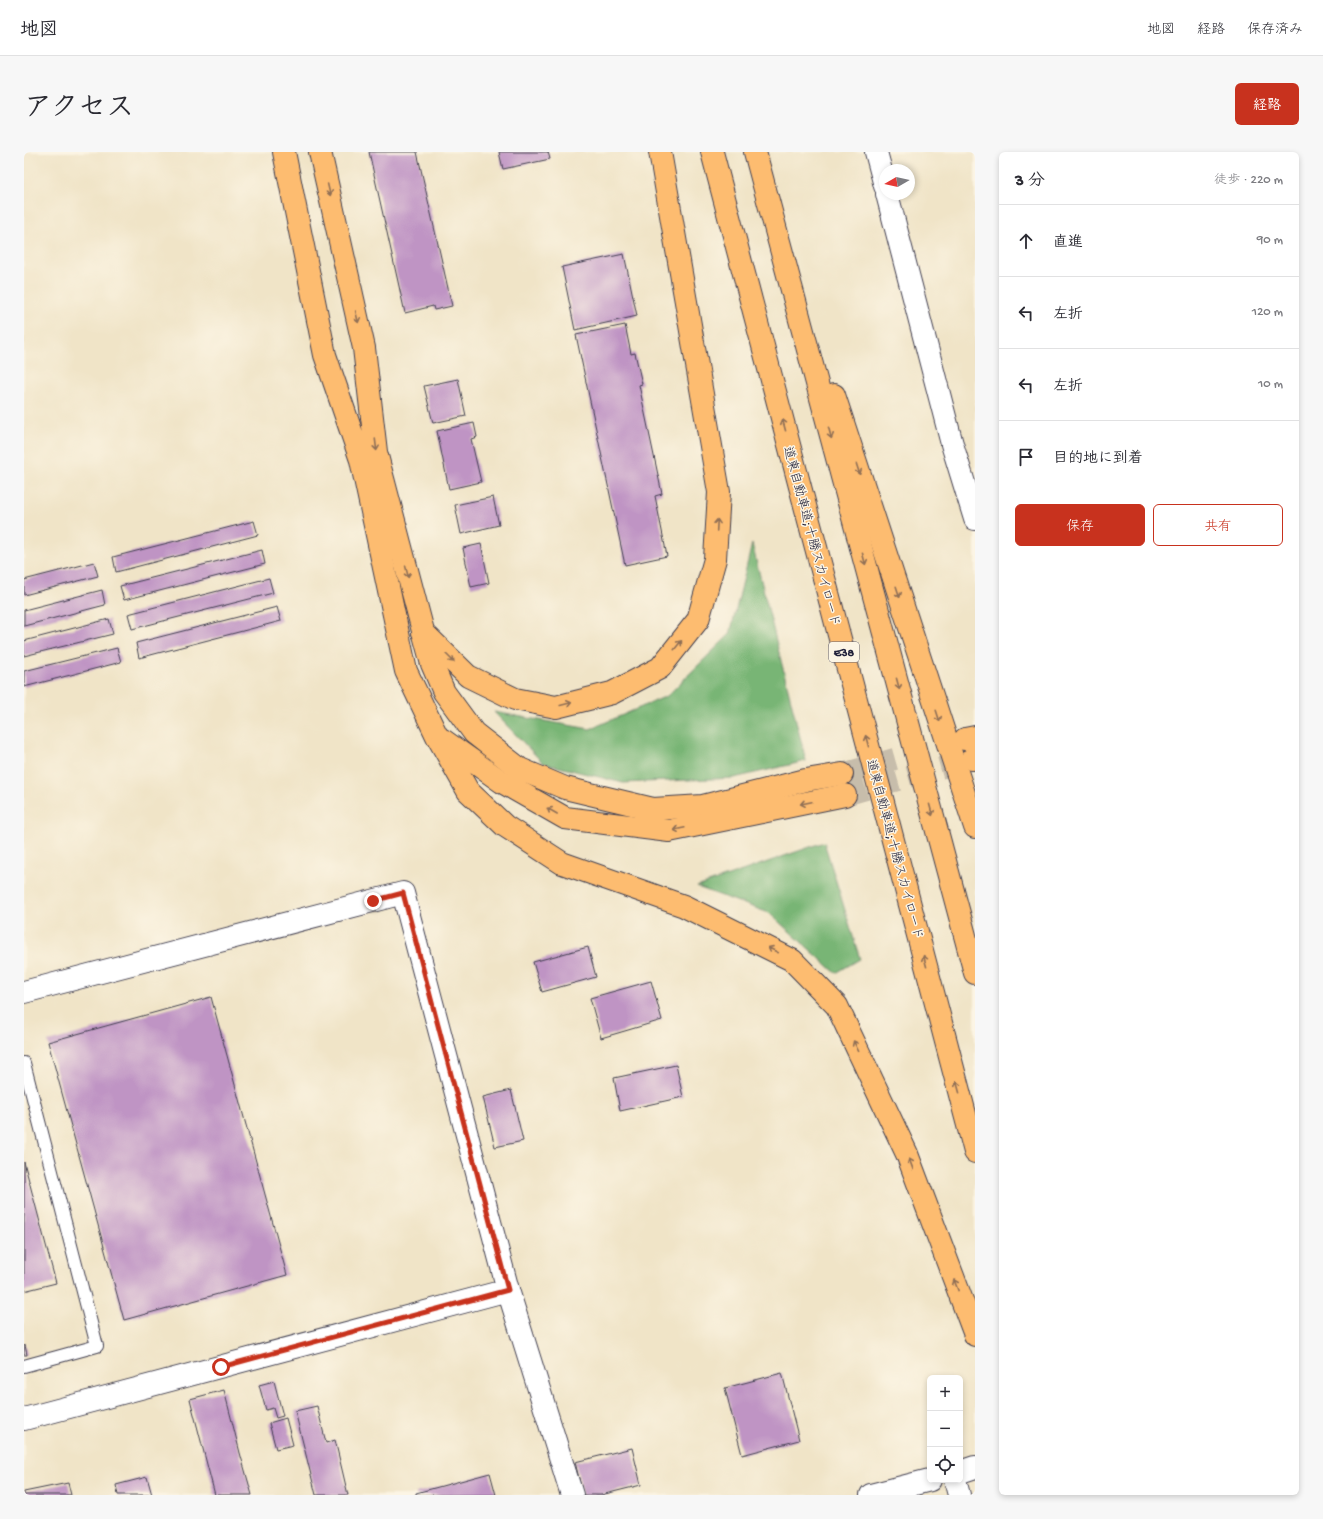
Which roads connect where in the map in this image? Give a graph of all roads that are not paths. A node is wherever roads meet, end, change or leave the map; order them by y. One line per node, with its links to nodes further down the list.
1 (284, 152): 12 (highway)
2 (320, 152): 11 (highway, one-way to 11)
3 (660, 152): 11 (highway, one-way to 3)
4 (712, 152): 18 (highway, 道東自動車道;十勝スカイロード / E38, one-way to 4)
5 (755, 152): 9 (highway)
6 (876, 152): 7 (street)
7 (879, 164)
8 (889, 200): 10 (street)
9 (769, 207): 13 (highway, one-way to 13); 14 (highway, one-way to 14)
10 (975, 519)
11 (423, 631): 12 (highway, one-way to 12)
12 (437, 736): 20 (highway, one-way to 12)
13 (975, 827)
14 (975, 973)
15 (24, 992): 19 (street)
16 (24, 1063): 17 (lane)
17 (28, 1096): 21 (lane)
18 (975, 1152)
19 (508, 1290): 22 (street); 27 (street)
20 (975, 1335)
21 (24, 1366)
22 (24, 1419)
23 (975, 1468): 24 (street)
24 (963, 1471)
25 (927, 1481): 28 (street)
26 (956, 1483): 29 (street)
27 (572, 1495)
28 (870, 1495)
29 (959, 1495)

